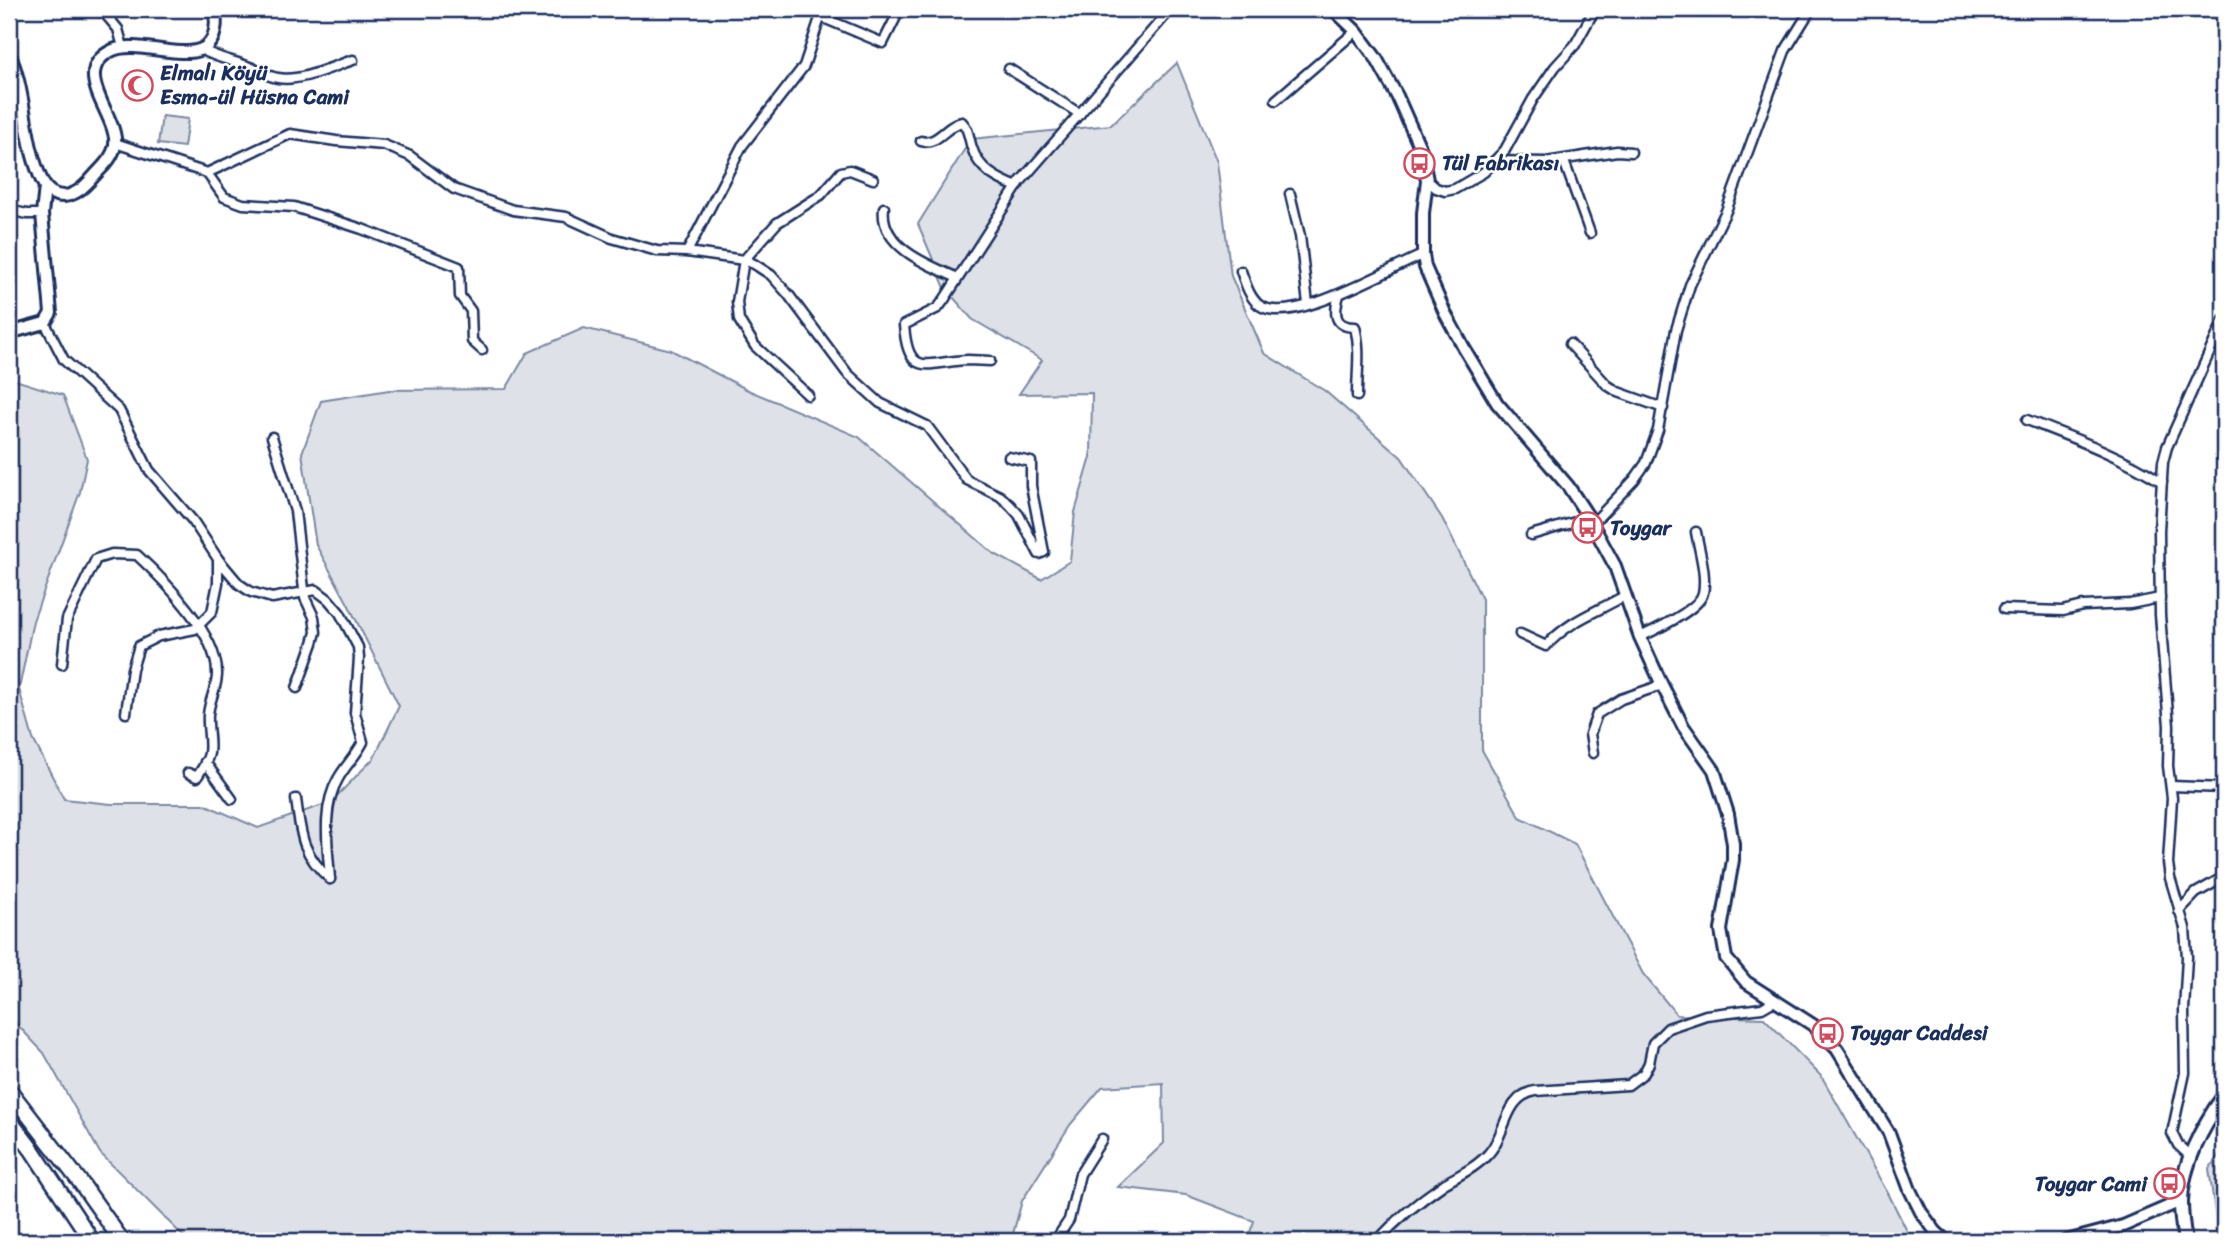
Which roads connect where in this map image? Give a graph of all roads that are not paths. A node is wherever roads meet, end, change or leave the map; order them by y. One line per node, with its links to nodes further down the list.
1 (101, 9): 10 (street)
2 (215, 9): 11 (main road)
3 (900, 9): 8 (street)
4 (1171, 9): 16 (street)
5 (1333, 9): 9 (main road)
6 (1595, 9): 20 (street)
7 (1811, 9): 47 (street)
8 (821, 12): 32 (street)
9 (1356, 32): 15 (street); 24 (main road)
10 (123, 47): 11 (main road); 18 (main road)
11 (201, 49): 13 (street)
12 (9, 53): 25 (main road)
13 (352, 60)
14 (1009, 69): 16 (street)
15 (1276, 100)
16 (1080, 114): 26 (street)
17 (921, 141): 26 (street)
18 (115, 143): 22 (street); 25 (main road)
19 (1631, 152): 21 (street)
20 (1494, 161): 21 (street); 24 (street)
21 (1564, 161): 31 (street)
22 (207, 173): 32 (street); 43 (street)
23 (873, 178): 34 (street)
24 (1427, 180): 33 (main road)
25 (45, 187): 30 (main road)
26 (1017, 187): 36 (street)
27 (1290, 194): 38 (street)
28 (884, 208): 36 (street)
29 (9, 209): 30 (street)
30 (42, 214): 40 (main road)
31 (1590, 233)
32 (687, 252): 34 (street)
33 (1423, 256): 37 (street); 52 (main road)
34 (744, 260): 45 (street); 50 (street)
35 (1241, 271): 38 (street)
36 (958, 278): 44 (street)
37 (1339, 295): 38 (street); 46 (street)
38 (1308, 304)
39 (2224, 320): 51 (street)
40 (45, 323): 41 (main road); 55 (street)
41 (9, 333)
42 (1570, 344): 47 (street)
43 (482, 350)
44 (990, 361)
45 (808, 395)
46 (1357, 396)
47 (1663, 408): 52 (street)
48 (2027, 420): 51 (street)
49 (272, 438): 56 (street)
50 (1009, 457)
51 (2162, 482): 58 (street)
52 (1590, 521): 54 (street); 57 (main road)
53 (1696, 532): 62 (street)
54 (1531, 536)
55 (218, 559): 56 (street); 60 (street)
56 (305, 592): 65 (street); 73 (street)
57 (1626, 595): 61 (street); 62 (main road)
58 (2160, 598): 59 (street); 70 (street)
59 (2004, 609)
60 (200, 624): 63 (street); 66 (street); 68 (street)
61 (1520, 634)
62 (1640, 637): 64 (main road)
63 (62, 664)
64 (1662, 685): 67 (street); 76 (main road)
65 (297, 688)
66 (126, 713)
67 (1593, 753)
68 (205, 762): 69 (street); 72 (street)
69 (188, 773)
70 (2171, 786): 71 (street); 75 (street)
71 (2224, 788)
72 (232, 799)
73 (296, 799)
74 (2224, 877): 75 (street)
75 (2179, 911): 81 (street)
76 (1774, 1000): 86 (street); 87 (main road)
77 (9, 1090): 84 (highway)
78 (2224, 1096): 81 (main road)
79 (9, 1120): 83 (highway)
80 (1102, 1139): 85 (street)
81 (2190, 1156): 82 (main road)
82 (2180, 1201): 88 (main road); 89 (main road)
83 (92, 1241)
84 (122, 1241)
85 (1055, 1241)
86 (1377, 1241)
87 (1946, 1241)
88 (2066, 1241)
89 (2185, 1241)

